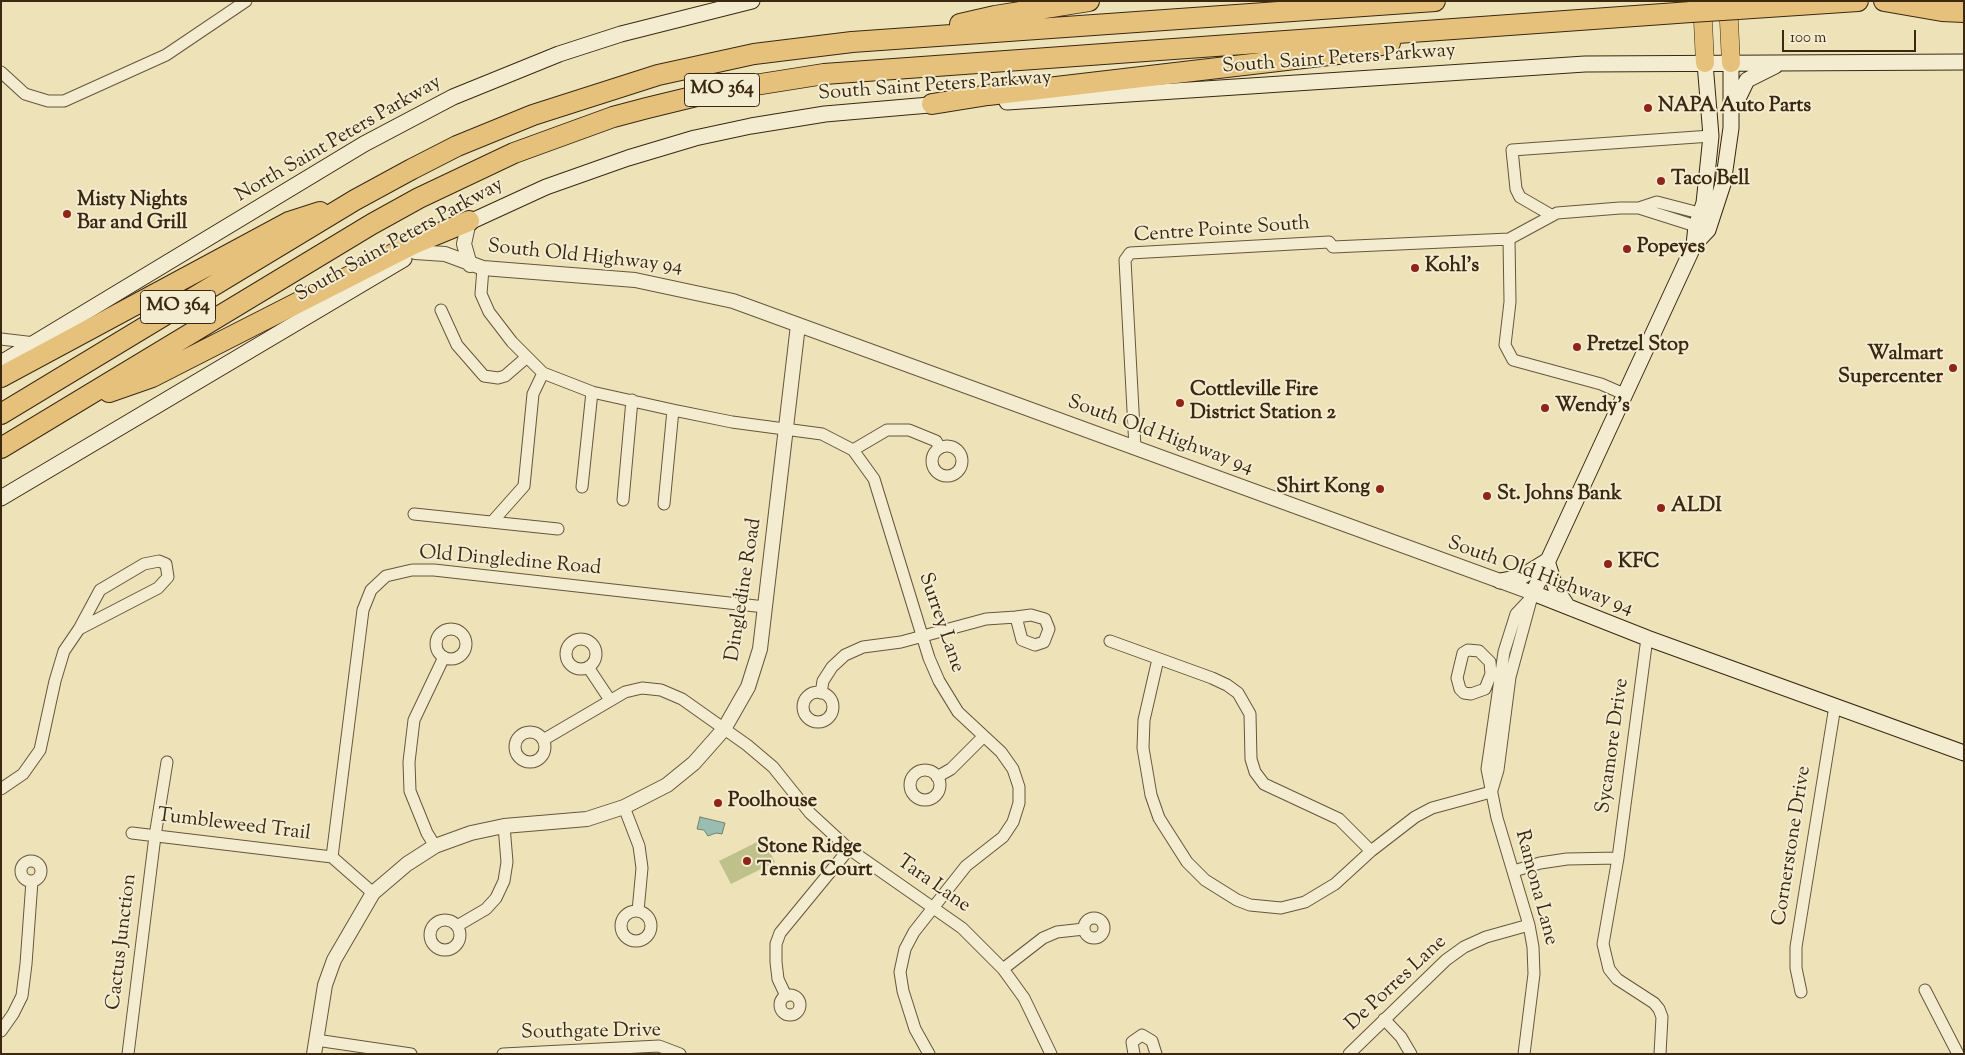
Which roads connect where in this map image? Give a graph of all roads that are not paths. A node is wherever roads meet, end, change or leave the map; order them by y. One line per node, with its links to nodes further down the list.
1 (246, 1): 16 (street)
2 (752, 1): 30 (main road, North Saint Peters Parkway)
3 (1089, 1): 11 (highway)
4 (1435, 1): 11 (highway, MO 364)
5 (1858, 1): 7 (highway, MO 364)
6 (1884, 1): 9 (highway)
7 (1733, 5): 8 (highway, MO 364, bridge); 14 (main road)
8 (1697, 7): 10 (highway, MO 364); 13 (main road)
9 (1964, 12)
10 (1446, 30): 17 (highway); 38 (highway, MO 364)
11 (902, 38): 20 (highway, MO 364)
12 (1964, 62): 15 (main road, South Saint Peters Parkway)
13 (1706, 63): 14 (main road, South Saint Peters Parkway); 17 (main road, South Saint Peters Parkway); 19 (main road)
14 (1730, 63): 15 (main road, South Saint Peters Parkway); 18 (main road)
15 (1781, 64): 18 (main road)
16 (1, 72)
17 (932, 104): 22 (main road, South Saint Peters Parkway)
18 (1731, 113): 23 (main road)
19 (1711, 136): 21 (street); 23 (main road)
20 (355, 200): 34 (highway); 40 (highway, MO 364)
21 (1550, 215): 23 (street, Centre Pointe South); 24 (street, Centre Pointe South)
22 (469, 221): 25 (main road, South Saint Peters Parkway); 26 (street); 38 (highway)
23 (1704, 222): 36 (main road)
24 (1509, 239): 36 (street); 44 (street, Centre Pointe South)
25 (415, 252): 26 (street, South Old Highway 94); 47 (main road, South Saint Peters Parkway)
26 (477, 266): 28 (street, South Old Highway 94); 31 (street)
27 (441, 310): 31 (street)
28 (798, 325): 41 (street, Dingledine Road); 44 (street, South Old Highway 94)
29 (1, 339): 30 (street)
30 (35, 343): 32 (main road, North Saint Peters Parkway)
31 (527, 357): 33 (street)
32 (1, 363)
33 (543, 373): 35 (street); 51 (street)
34 (1, 377)
35 (592, 392): 37 (street); 46 (street)
36 (1624, 394): 53 (main road)
37 (632, 400): 39 (street); 48 (street)
38 (72, 405): 42 (highway, MO 364)
39 (673, 410): 41 (street); 49 (street)
40 (1, 414)
41 (784, 430): 45 (street); 56 (street, Dingledine Road)
42 (1, 448)
43 (940, 448): 45 (street)
44 (1135, 448): 54 (street, South Old Highway 94)
45 (853, 450): 60 (street, Surrey Lane)
46 (582, 488)
47 (1, 498)
48 (623, 500)
49 (664, 504)
50 (414, 514): 51 (street)
51 (492, 522): 52 (street)
52 (558, 530)
53 (1547, 561): 54 (main road); 55 (main road); 57 (main road)
54 (1500, 581): 55 (street, South Old Highway 94)
55 (1532, 596): 57 (main road, South Old Highway 94); 76 (street, Ramona Lane)
56 (765, 607): 69 (street, Dingledine Road); 84 (street, Old Dingledine Road)
57 (1569, 607): 61 (main road, South Old Highway 94)
58 (1016, 617): 60 (street)
59 (79, 629): 59 (street); 75 (street)
60 (922, 637): 66 (street); 70 (street, Surrey Lane)
61 (1647, 638): 68 (main road, South Old Highway 94); 85 (street, Sycamore Drive)
62 (1110, 641): 64 (street)
63 (444, 657): 81 (street)
64 (1158, 659): 83 (street); 83 (street)
65 (588, 667): 67 (street)
66 (821, 693)
67 (610, 700): 69 (street, Tara Lane); 71 (street, Tara Lane)
68 (1835, 706): 72 (main road, South Old Highway 94); 96 (street, Cornerstone Drive)
69 (724, 729): 77 (street, Dingledine Road); 82 (street, Tara Lane)
70 (983, 737): 74 (street); 89 (street, Surrey Lane)
71 (543, 740)
72 (1964, 753)
73 (166, 762): 80 (street, Cactus Junction)
74 (937, 777)
75 (1, 789)
76 (1491, 792): 83 (street); 86 (street, Ramona Lane)
77 (624, 807): 78 (street, Dingledine Road); 90 (street)
78 (504, 826): 81 (street, Dingledine Road); 92 (street)
79 (132, 833): 80 (street, Tumbleweed Trail)
80 (155, 836): 84 (street, Tumbleweed Trail); 102 (street, Cactus Junction)
81 (435, 846): 88 (street, Dingledine Road)
82 (849, 849): 89 (street, Tara Lane); 97 (street)
83 (1371, 851)
84 (332, 857): 88 (street)
85 (1618, 858): 86 (street); 113 (street, Sycamore Drive)
86 (1514, 871): 91 (street, Ramona Lane)
87 (32, 881): 99 (street)
88 (373, 892): 100 (street, Dingledine Road)
89 (932, 908): 94 (street, Tara Lane); 106 (street, Surrey Lane)
90 (638, 911)
91 (1530, 925): 98 (street, De Porres Lane); 112 (street, Ramona Lane)
92 (457, 926)
93 (1084, 929): 94 (street)
94 (1002, 969): 107 (street, Tara Lane)
95 (1925, 990): 114 (street)
96 (1801, 992)
97 (786, 996)
98 (1384, 1020): 110 (street, De Porres Lane); 111 (street)
99 (1, 1031)
100 (315, 1047): 103 (street)
101 (576, 1052): 104 (street, Southgate Drive); 105 (street, Southgate Drive)
102 (128, 1054)
103 (411, 1054)
104 (503, 1054)
105 (680, 1054)
106 (929, 1054)
107 (1051, 1054)
108 (1134, 1054): 109 (street)
109 (1156, 1054)
110 (1349, 1054)
111 (1411, 1054)
112 (1524, 1054)
113 (1660, 1054)
114 (1958, 1054)

